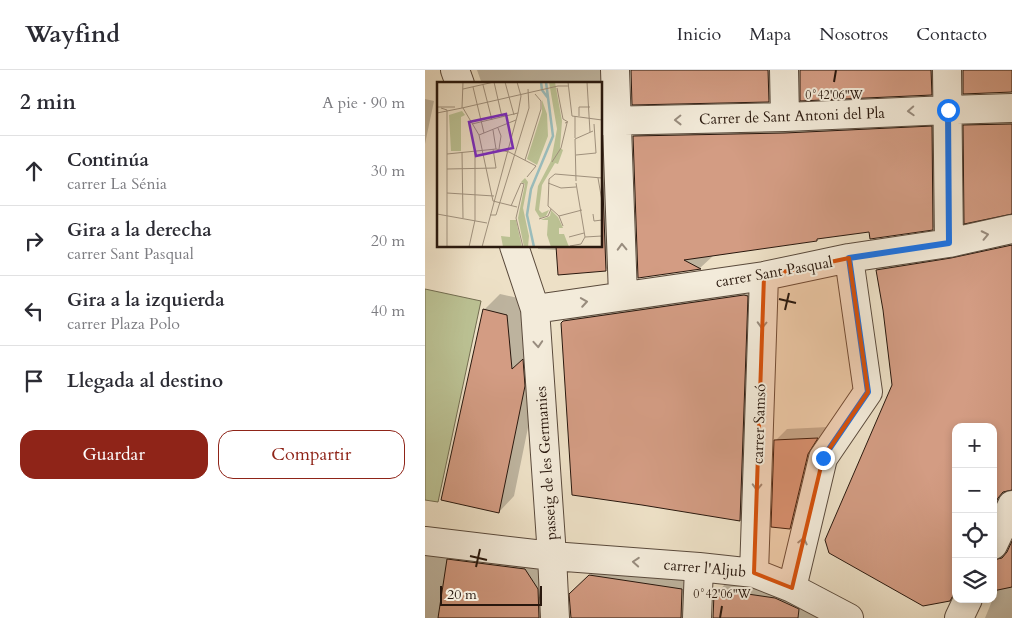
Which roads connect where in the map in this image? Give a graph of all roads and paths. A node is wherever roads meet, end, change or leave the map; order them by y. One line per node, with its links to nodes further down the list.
1 (455, 70): 5 (street)
2 (615, 70): 9 (street)
3 (784, 70): 8 (street)
4 (947, 70): 7 (street)
5 (459, 82)
6 (1012, 108): 7 (street, Carrer de Sant Antoni del Pla)
7 (948, 110): 8 (street, Carrer de Sant Antoni del Pla, one-way to 8); 11 (street)
8 (785, 118): 9 (street, Carrer de Sant Antoni del Pla, one-way to 9)
9 (609, 121): 15 (street, one-way to 9)
10 (1012, 229): 11 (street, carrer Sant Pasqual, one-way to 10)
11 (949, 243): 13 (street, carrer Sant Pasqual)
12 (515, 248): 16 (street, passeig de les Germanies)
13 (849, 258): 14 (street, carrer Sant Pasqual); 23 (street, one-way to 13)
14 (764, 276): 15 (street, carrer Sant Pasqual); 22 (street, carrer Samsó, one-way to 22)
15 (623, 296): 16 (street, carrer Sant Pasqual, one-way to 15)
16 (535, 309): 20 (street, passeig de les Germanies, one-way to 20)
17 (1012, 505): 18 (street)
18 (997, 537)
19 (426, 547): 20 (street, passeig de les Germanies)
20 (552, 556): 21 (street, carrer l'Aljub, one-way to 20); 25 (street)
21 (699, 567): 22 (street, carrer l'Aljub); 26 (street)
22 (754, 573): 23 (street, carrer l'Aljub)
23 (792, 588): 27 (street, carrer l'Aljub)
24 (966, 603): 28 (street)
25 (555, 618)
26 (697, 618)
27 (849, 618)
28 (959, 618)

